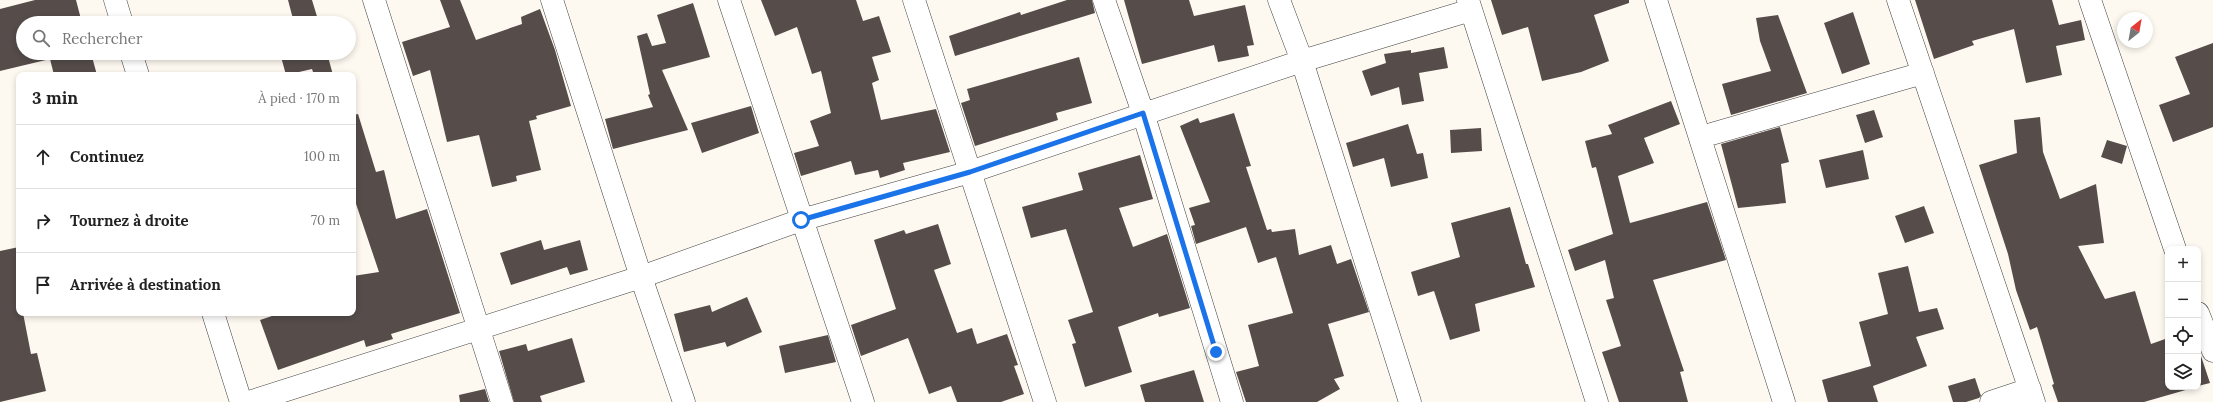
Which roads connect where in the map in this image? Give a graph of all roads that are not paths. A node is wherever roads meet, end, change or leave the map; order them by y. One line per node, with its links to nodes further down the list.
1 (115, 0): 12 (street)
2 (374, 0): 25 (street)
3 (552, 0): 22 (street)
4 (729, 0): 20 (street)
5 (914, 0): 19 (street)
6 (1104, 0): 17 (street)
7 (1279, 0): 14 (street)
8 (1656, 0): 18 (street)
9 (1898, 0): 16 (street)
10 (2090, 0): 21 (street)
11 (1470, 5): 14 (street); 36 (street)
12 (120, 16)
13 (133, 60): 15 (street)
14 (1302, 62): 17 (street); 35 (street)
15 (137, 72)
16 (1923, 72): 18 (street); 27 (street)
17 (1143, 113): 19 (street); 34 (street)
18 (1701, 137): 37 (street)
19 (970, 172): 20 (street); 33 (street)
20 (801, 220): 22 (street); 32 (street)
21 (2174, 246)
22 (641, 277): 25 (street); 31 (street)
23 (213, 316): 28 (street)
24 (2200, 318): 26 (street)
25 (478, 329): 29 (street); 30 (street)
26 (2213, 352)
27 (2032, 396): 38 (street)
28 (241, 402)
29 (249, 402)
30 (502, 402)
31 (684, 402)
32 (863, 402)
33 (1045, 402)
34 (1232, 402)
35 (1410, 402)
36 (1597, 402)
37 (1784, 402)
38 (1991, 402)

